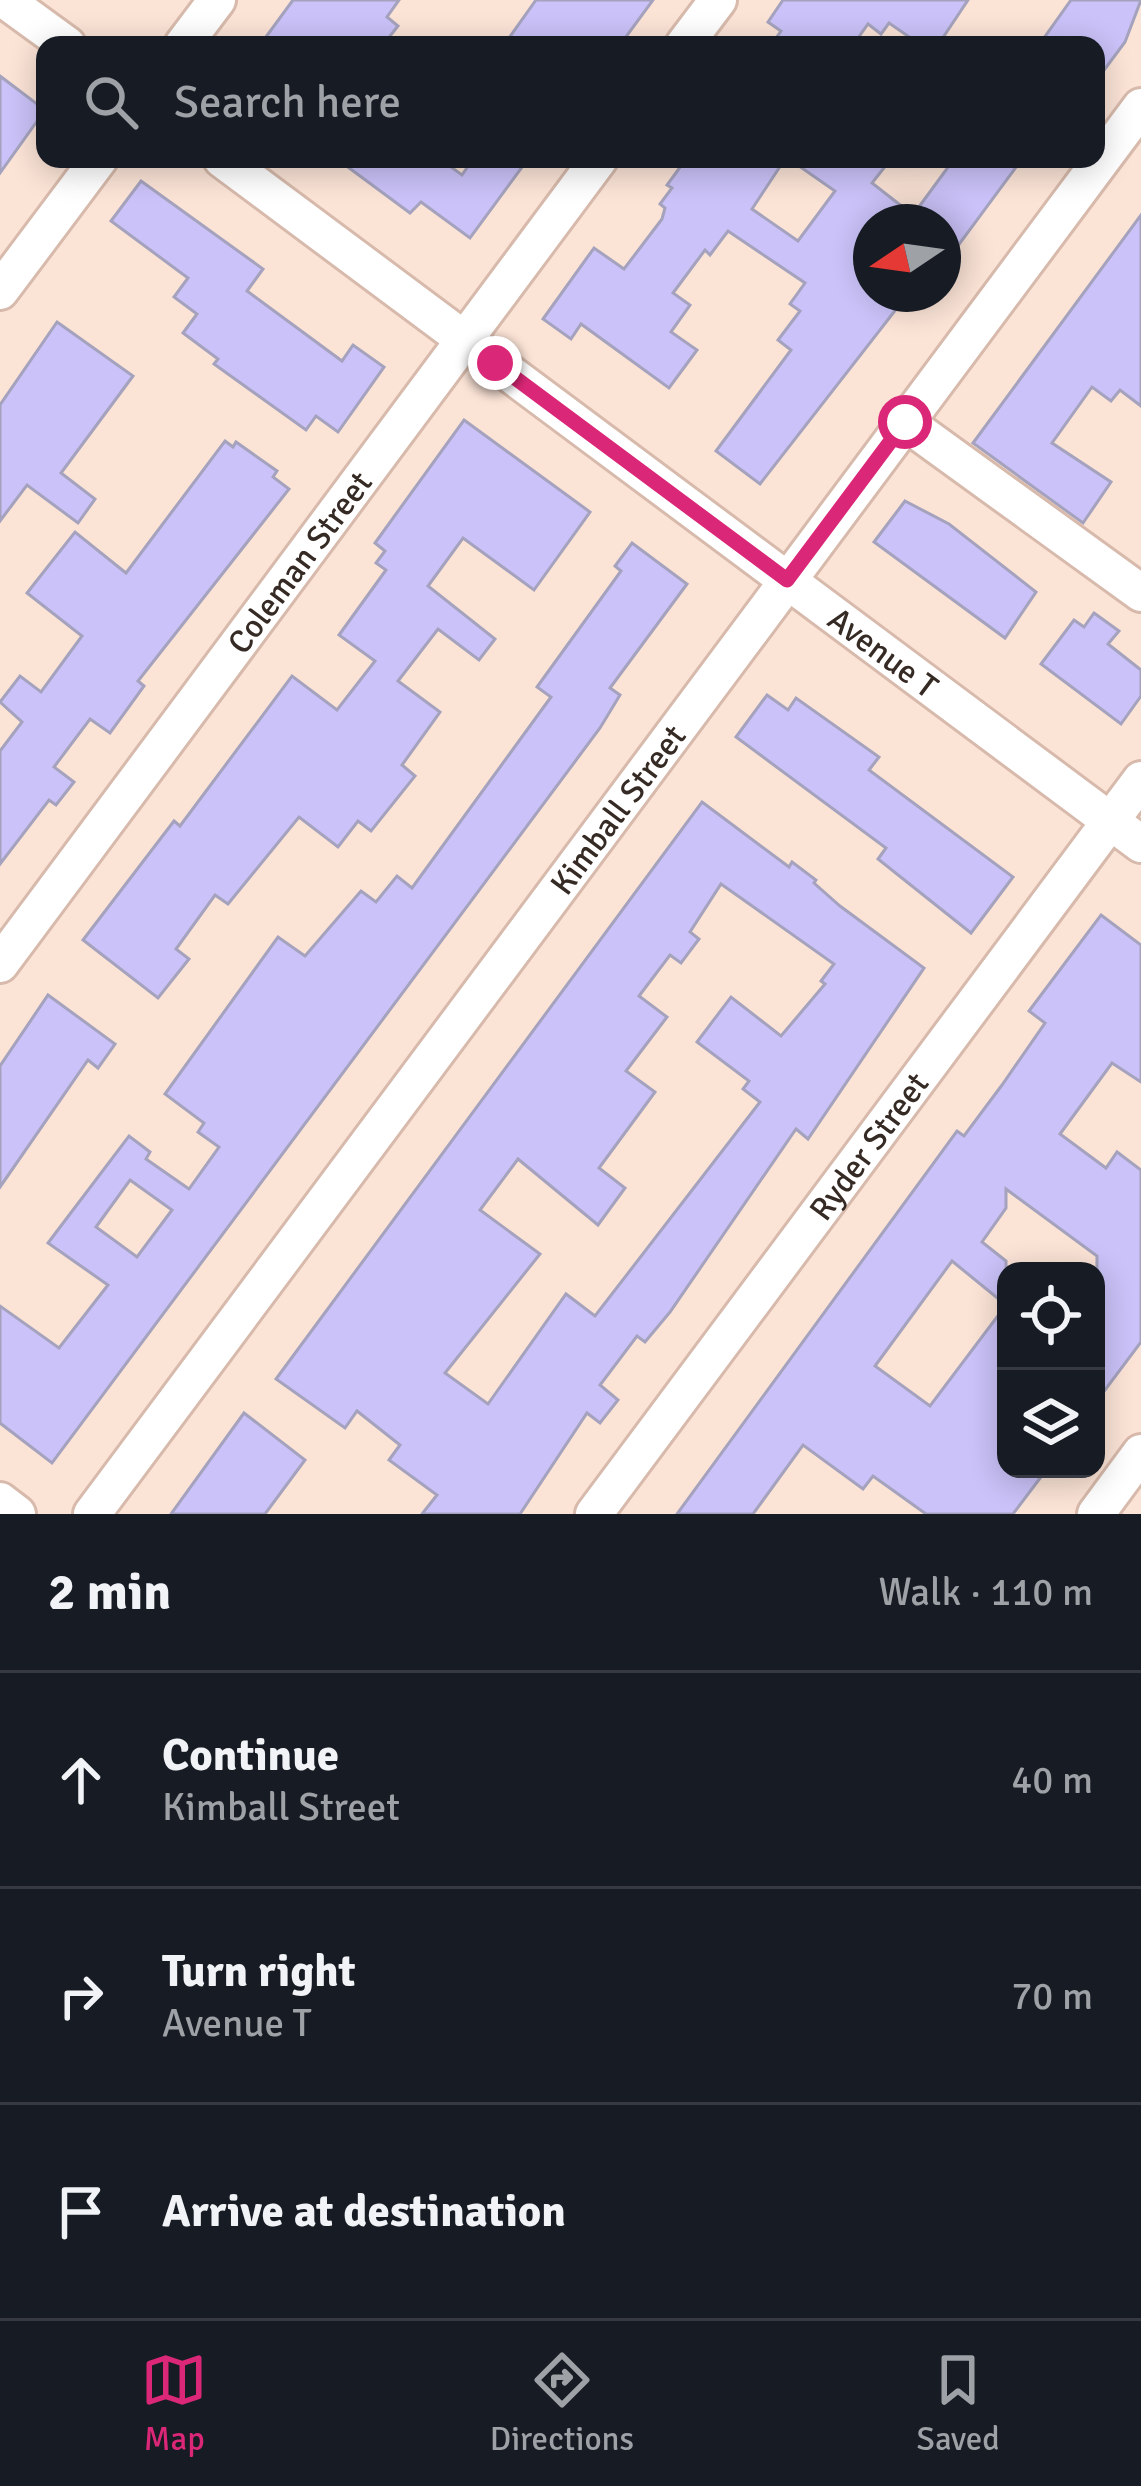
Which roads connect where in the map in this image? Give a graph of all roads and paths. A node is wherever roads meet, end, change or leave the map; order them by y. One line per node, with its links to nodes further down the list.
1 (5, 0): 4 (street)
2 (217, 0): 5 (street)
3 (718, 0): 6 (street)
4 (55, 36)
5 (190, 36)
6 (691, 36)
7 (1141, 106): 8 (street, Kimball Street)
8 (1105, 154)
9 (92, 168): 13 (street)
10 (234, 168): 14 (street, Avenue T)
11 (592, 168): 14 (street, Coleman Street)
12 (1095, 168): 15 (street, Kimball Street)
13 (0, 291)
14 (464, 340): 16 (street, Avenue T); 21 (street, Coleman Street)
15 (905, 422): 16 (street, Kimball Street); 17 (street)
16 (787, 580): 19 (street, Avenue T); 25 (street, Kimball Street)
17 (1141, 592)
18 (1141, 780): 19 (street, Ryder Street)
19 (1110, 821): 20 (street, Avenue T); 26 (street, Ryder Street)
20 (1141, 844)
21 (0, 964)
22 (1141, 1453): 27 (street)
23 (0, 1501): 24 (street)
24 (17, 1514)
25 (92, 1514)
26 (594, 1514)
27 (1096, 1514)

